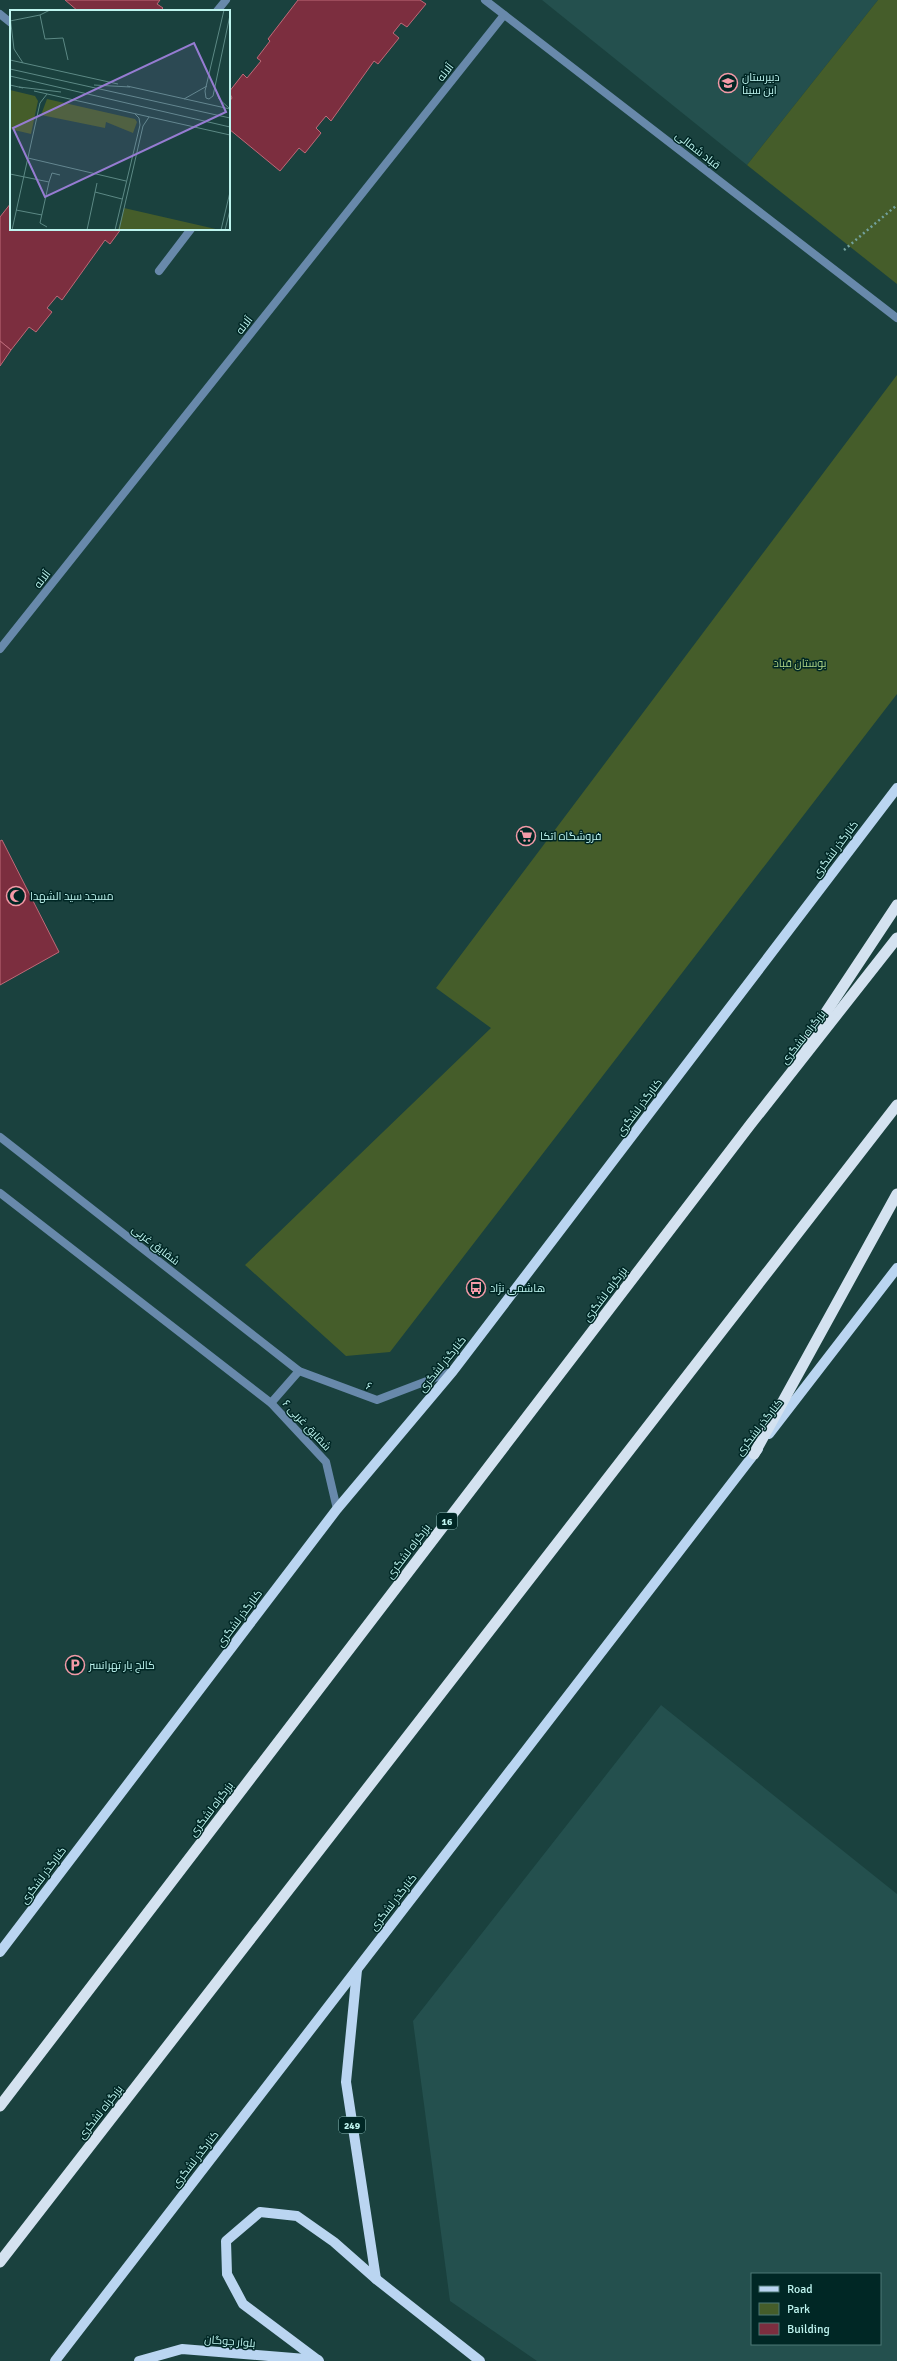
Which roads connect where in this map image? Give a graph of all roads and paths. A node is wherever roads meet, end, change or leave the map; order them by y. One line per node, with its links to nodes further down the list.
1 (226, 0): 3 (street)
2 (485, 0): 5 (street, قباد شمالی)
3 (218, 10)
4 (0, 14): 6 (street)
5 (504, 15): 9 (street, قباد شمالی); 12 (street, آلاله)
6 (10, 22)
7 (897, 205): 9 (path)
8 (190, 230): 10 (street)
9 (827, 263): 11 (street, قباد شمالی)
10 (158, 271)
11 (897, 318)
12 (0, 649)
13 (897, 788): 23 (main road, کنارگذر لشگری)
14 (897, 905): 17 (highway)
15 (897, 938): 17 (highway, بزرگراه لشگری / 16)
16 (897, 1105): 30 (highway, بزرگراه لشگری)
17 (750, 1125): 29 (highway, بزرگراه لشگری / 16)
18 (0, 1137): 22 (street, شقایق غربی)
19 (0, 1193): 24 (street)
20 (897, 1194): 25 (highway)
21 (897, 1268): 25 (main road, کنارگذر لشگری)
22 (299, 1371): 23 (street, ۶); 24 (street)
23 (453, 1371): 26 (main road, کنارگذر لشگری)
24 (271, 1403): 26 (street, ۶ شقایق غربی)
25 (754, 1454): 28 (main road, کنارگذر لشگری)
26 (337, 1509): 27 (main road, کنارگذر لشگری)
27 (0, 1952)
28 (357, 1970): 31 (main road, 249); 32 (main road, کنارگذر لشگری)
29 (0, 2106)
30 (0, 2262)
31 (376, 2279): 34 (main road); 35 (main road)
32 (55, 2361)
33 (139, 2361): 34 (main road, بلوار چوگان)
34 (319, 2361)
35 (480, 2361)

